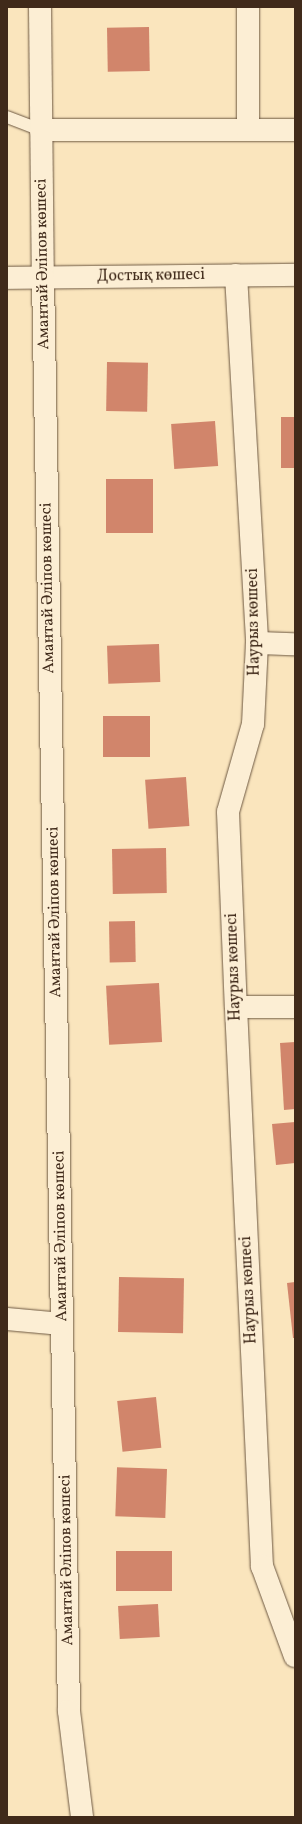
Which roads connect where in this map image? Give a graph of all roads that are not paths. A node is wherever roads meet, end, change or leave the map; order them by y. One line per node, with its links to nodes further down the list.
1 (40, 7): 4 (street, Амантай Әліпов көшесі)
2 (248, 7): 5 (street)
3 (7, 117): 4 (lane)
4 (41, 130): 5 (street); 10 (street, Амантай Әліпов көшесі)
5 (248, 130): 6 (street)
6 (295, 130)
7 (236, 275): 8 (street, Достық көшесі); 10 (street, Достық көшесі); 11 (street, Наурыз көшесі)
8 (295, 275)
9 (7, 278): 10 (street, Достық көшесі)
10 (42, 278): 16 (street, Амантай Әліпов көшесі)
11 (257, 643): 12 (street); 14 (street, Наурыз көшесі)
12 (295, 644)
13 (295, 1006): 14 (street)
14 (236, 1007): 17 (street, Наурыз көшесі)
15 (7, 1319): 16 (street)
16 (62, 1324): 18 (street, Амантай Әліпов көшесі)
17 (295, 1656)
18 (82, 1817)

